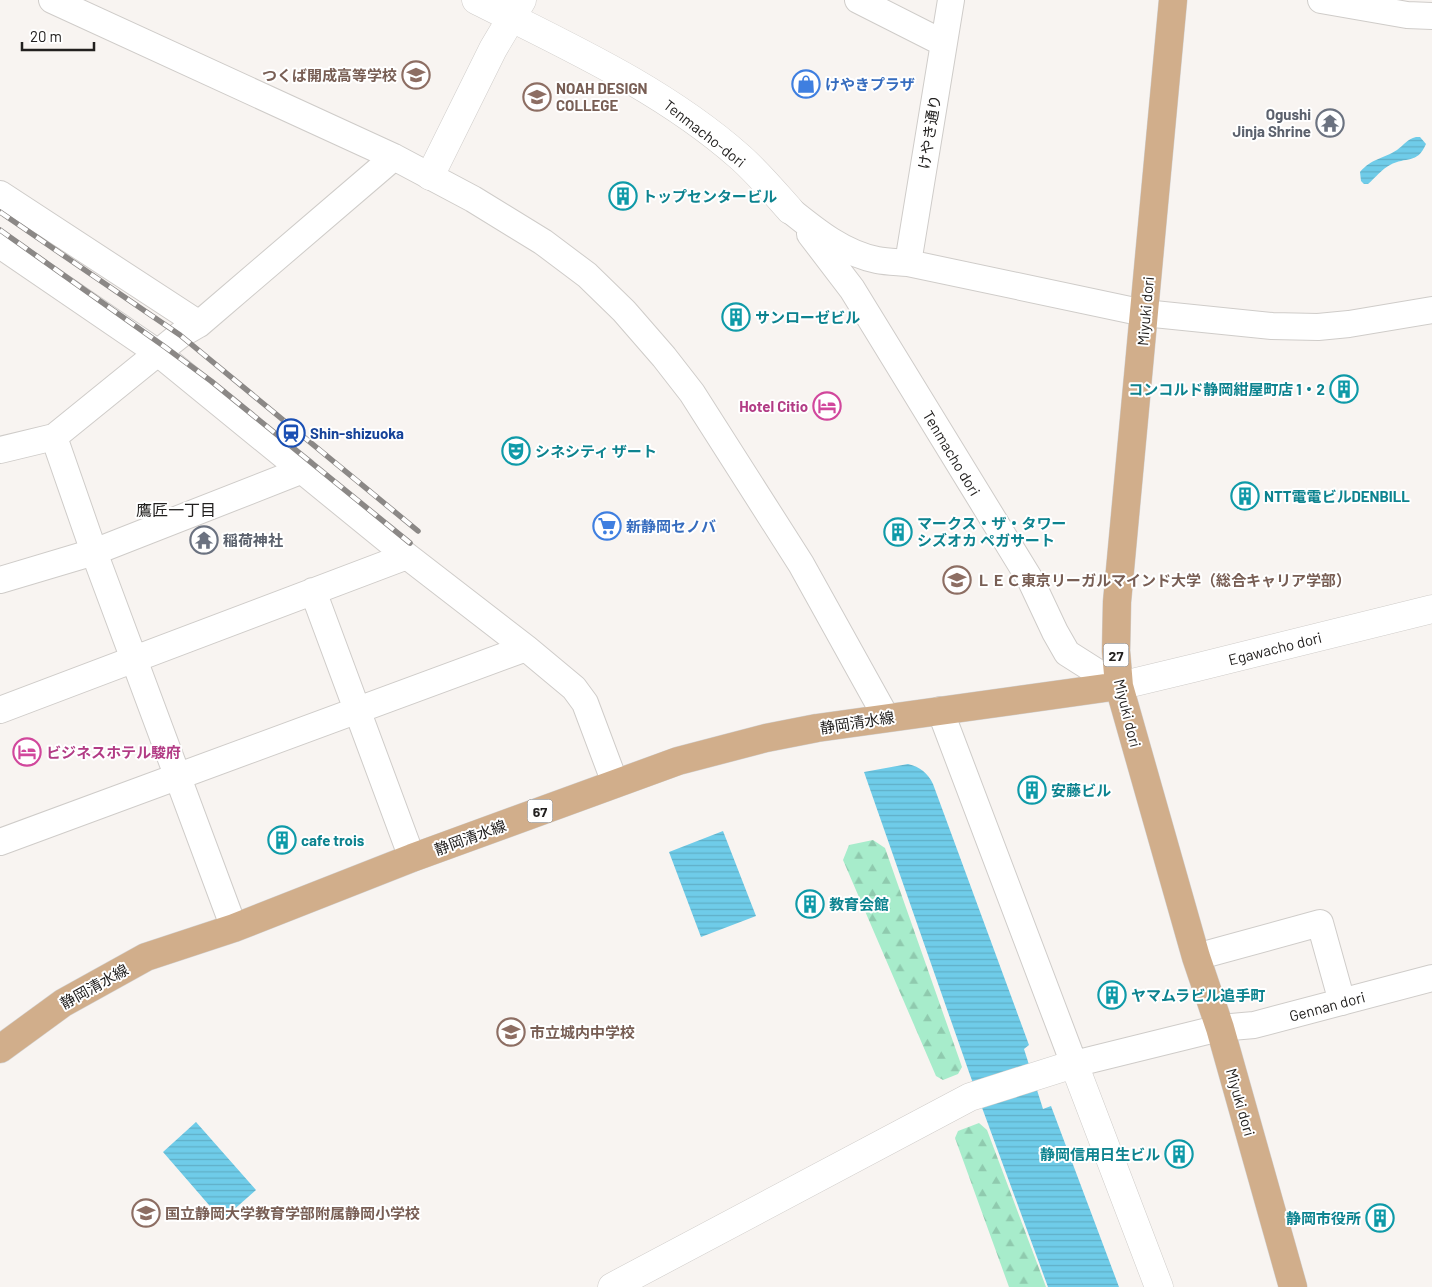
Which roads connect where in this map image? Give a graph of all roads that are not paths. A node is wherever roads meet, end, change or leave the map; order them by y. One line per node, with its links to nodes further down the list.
1 (52, 0): 10 (street)
2 (476, 0): 7 (street, Tenmacho-dori)
3 (858, 0): 9 (street)
4 (951, 0): 9 (street, けやき通り)
5 (1173, 0): 17 (main road, Miyuki dori / 27)
6 (1321, 0): 8 (street)
7 (516, 9): 11 (street); 13 (street, Tenmacho-dori)
8 (1432, 16)
9 (944, 43): 15 (street, けやき通り)
10 (394, 157): 11 (street); 18 (street)
11 (430, 176): 34 (street)
12 (0, 194): 18 (street)
13 (790, 210): 15 (street); 30 (street, Tenmacho dori)
14 (0, 245): 19 (street)
15 (908, 263): 17 (street)
16 (1432, 310): 17 (street)
17 (1144, 313): 30 (main road, Miyuki dori / 27)
18 (199, 324): 19 (street)
19 (158, 353): 20 (street); 22 (street)
20 (54, 437): 21 (street); 23 (street)
21 (0, 450)
22 (303, 470): 23 (street); 24 (street)
23 (94, 552): 25 (street); 29 (street)
24 (407, 556): 26 (street); 28 (street)
25 (0, 580)
26 (313, 591): 29 (street); 32 (street)
27 (1432, 609): 30 (street, Egawacho dori)
28 (526, 648): 32 (street); 36 (street)
29 (134, 659): 31 (street); 35 (street)
30 (1118, 686): 33 (main road, 静岡清水線 / 67); 40 (main road, Miyuki dori / 27)
31 (0, 710)
32 (357, 710): 35 (street); 38 (street)
33 (940, 710): 34 (main road, 静岡清水線 / 67); 45 (street)
34 (886, 717): 36 (main road, 静岡清水線 / 67)
35 (178, 776): 37 (street); 39 (street)
36 (615, 784): 38 (main road, 静岡清水線 / 67)
37 (0, 842)
38 (412, 858): 39 (main road, 静岡清水線 / 67)
39 (234, 928): 44 (main road, 静岡清水線 / 67)
40 (1196, 957): 42 (street); 43 (main road, Miyuki dori / 27)
41 (1432, 978): 42 (street, Gennan dori)
42 (1342, 1002): 43 (street, Gennan dori)
43 (1220, 1028): 45 (street, Gennan dori); 48 (main road, Miyuki dori / 27)
44 (1, 1045)
45 (1074, 1064): 46 (street); 47 (street)
46 (612, 1287)
47 (1159, 1287)
48 (1293, 1287)

